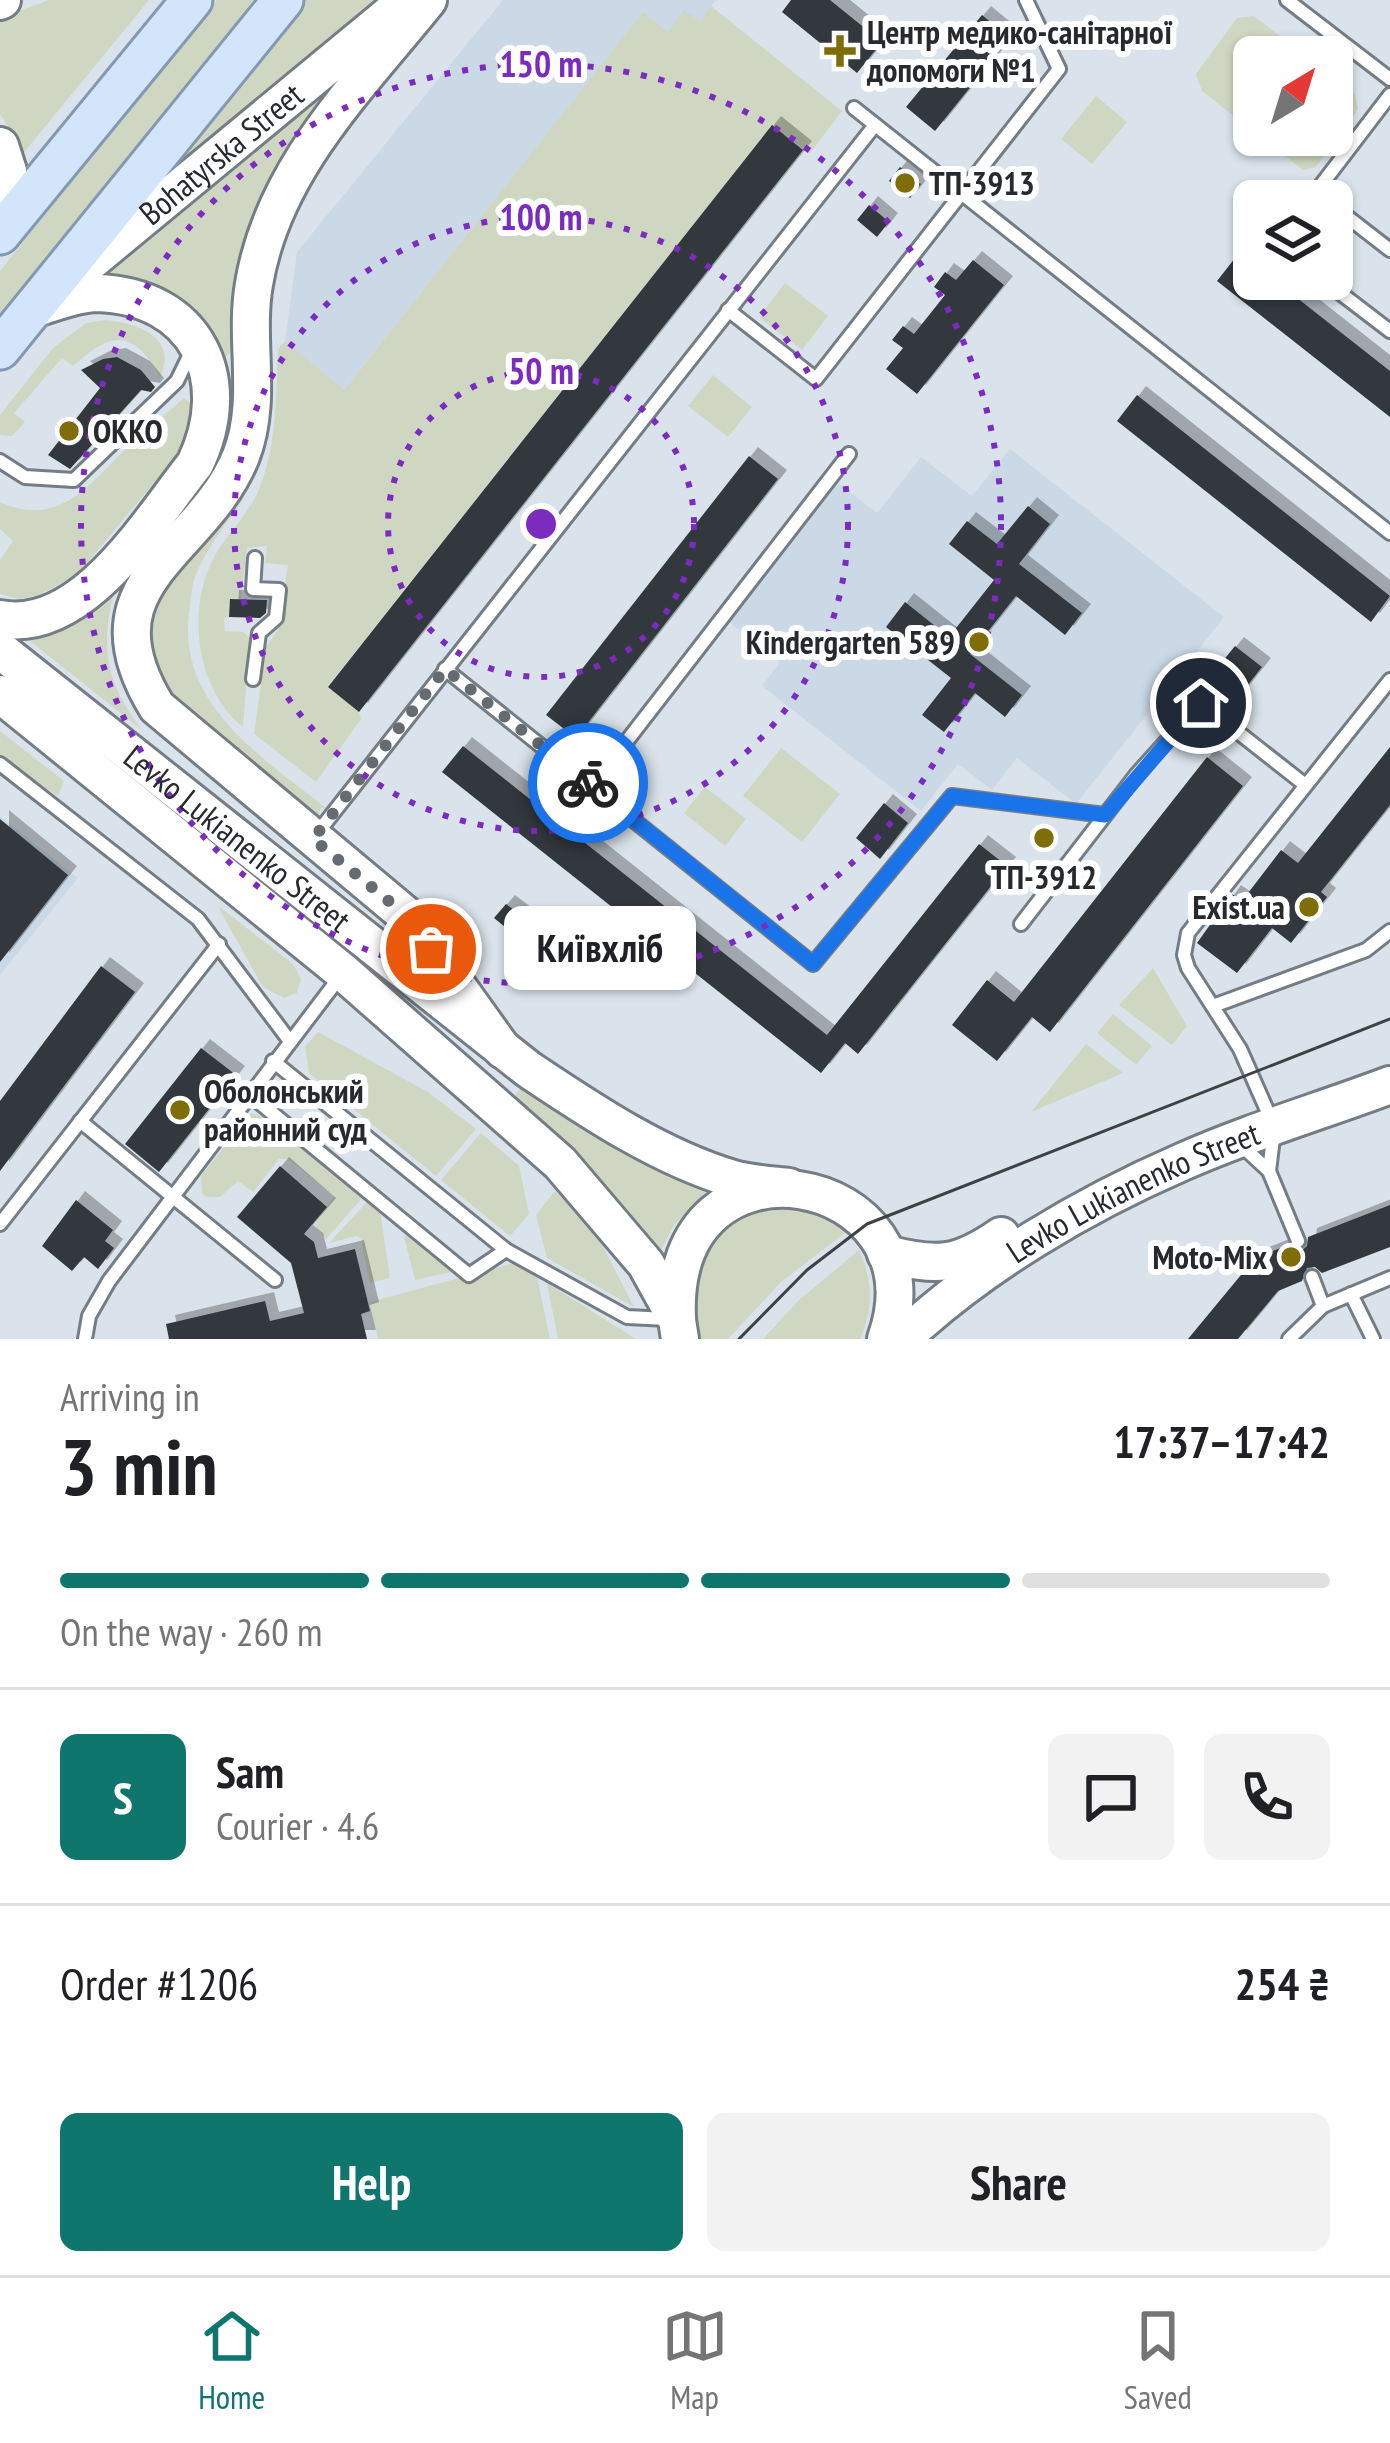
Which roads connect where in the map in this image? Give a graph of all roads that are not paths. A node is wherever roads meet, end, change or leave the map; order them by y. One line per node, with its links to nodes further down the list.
1 (192, 0): 16 (main road)
2 (283, 0): 19 (main road, Bohatyrska Street)
3 (406, 0): 19 (main road, Bohatyrska Street)
4 (428, 0): 38 (main road, Bohatyrska Street)
5 (1026, 0): 13 (lane)
6 (1287, 0): 7 (lane)
7 (1390, 79)
8 (1390, 94): 12 (lane)
9 (854, 108): 10 (lane)
10 (875, 124): 13 (lane); 20 (lane)
11 (0, 146): 14 (main road)
12 (1334, 180)
13 (962, 194): 20 (lane); 26 (lane)
14 (0, 219)
15 (1353, 223): 17 (lane)
16 (0, 234)
17 (1390, 250)
18 (1349, 300): 21 (lane)
19 (33, 308): 22 (main road); 23 (main road, Bohatyrska Street)
20 (728, 310): 30 (lane)
21 (1390, 332)
22 (196, 340): 25 (lane); 28 (main road)
23 (0, 350)
24 (849, 454): 36 (lane)
25 (0, 461)
26 (1390, 533)
27 (255, 558): 31 (lane)
28 (0, 619)
29 (0, 650): 45 (main road, Levko Lukianenko Street)
30 (445, 669): 36 (lane); 38 (lane)
31 (253, 679)
32 (1390, 680): 35 (lane)
33 (0, 694): 42 (main road, Levko Lukianenko Street)
34 (0, 764): 41 (lane)
35 (1304, 784): 37 (lane); 43 (lane)
36 (592, 786): 37 (lane)
37 (1105, 815): 39 (lane)
38 (313, 839): 45 (main road, Bohatyrska Street)
39 (1021, 924)
40 (1390, 931): 43 (lane)
41 (219, 944): 44 (lane); 51 (lane)
42 (344, 972): 44 (lane); 65 (main road, Levko Lukianenko Street)
43 (1213, 1006): 50 (lane)
44 (289, 1040): 47 (lane)
45 (503, 1050): 54 (main road, Levko Lukianenko Street)
46 (1390, 1060): 50 (main road, Levko Lukianenko Street)
47 (273, 1061): 49 (lane); 58 (lane)
48 (1390, 1085): 50 (main road, Levko Lukianenko Street)
49 (249, 1094): 55 (lane); 58 (lane)
50 (1270, 1118): 52 (main road, Levko Lukianenko Street); 53 (lane); 59 (main road, Levko Lukianenko Street)
51 (80, 1121): 55 (lane); 56 (lane)
52 (1237, 1141): 53 (lane); 68 (main road, Levko Lukianenko Street)
53 (1269, 1171): 57 (lane)
54 (789, 1187): 59 (main road, Levko Lukianenko Street); 65 (main road)
55 (172, 1196): 61 (lane); 66 (lane)
56 (0, 1224)
57 (1298, 1241)
58 (506, 1250): 65 (lane)
59 (886, 1255): 67 (main road)
60 (1312, 1277): 64 (lane)
61 (275, 1280)
62 (1387, 1282): 63 (lane)
63 (1351, 1294): 64 (lane); 70 (lane)
64 (1322, 1306): 69 (lane)
65 (680, 1333)
66 (86, 1339)
67 (886, 1339)
68 (902, 1339)
69 (1289, 1339)
70 (1373, 1339)

